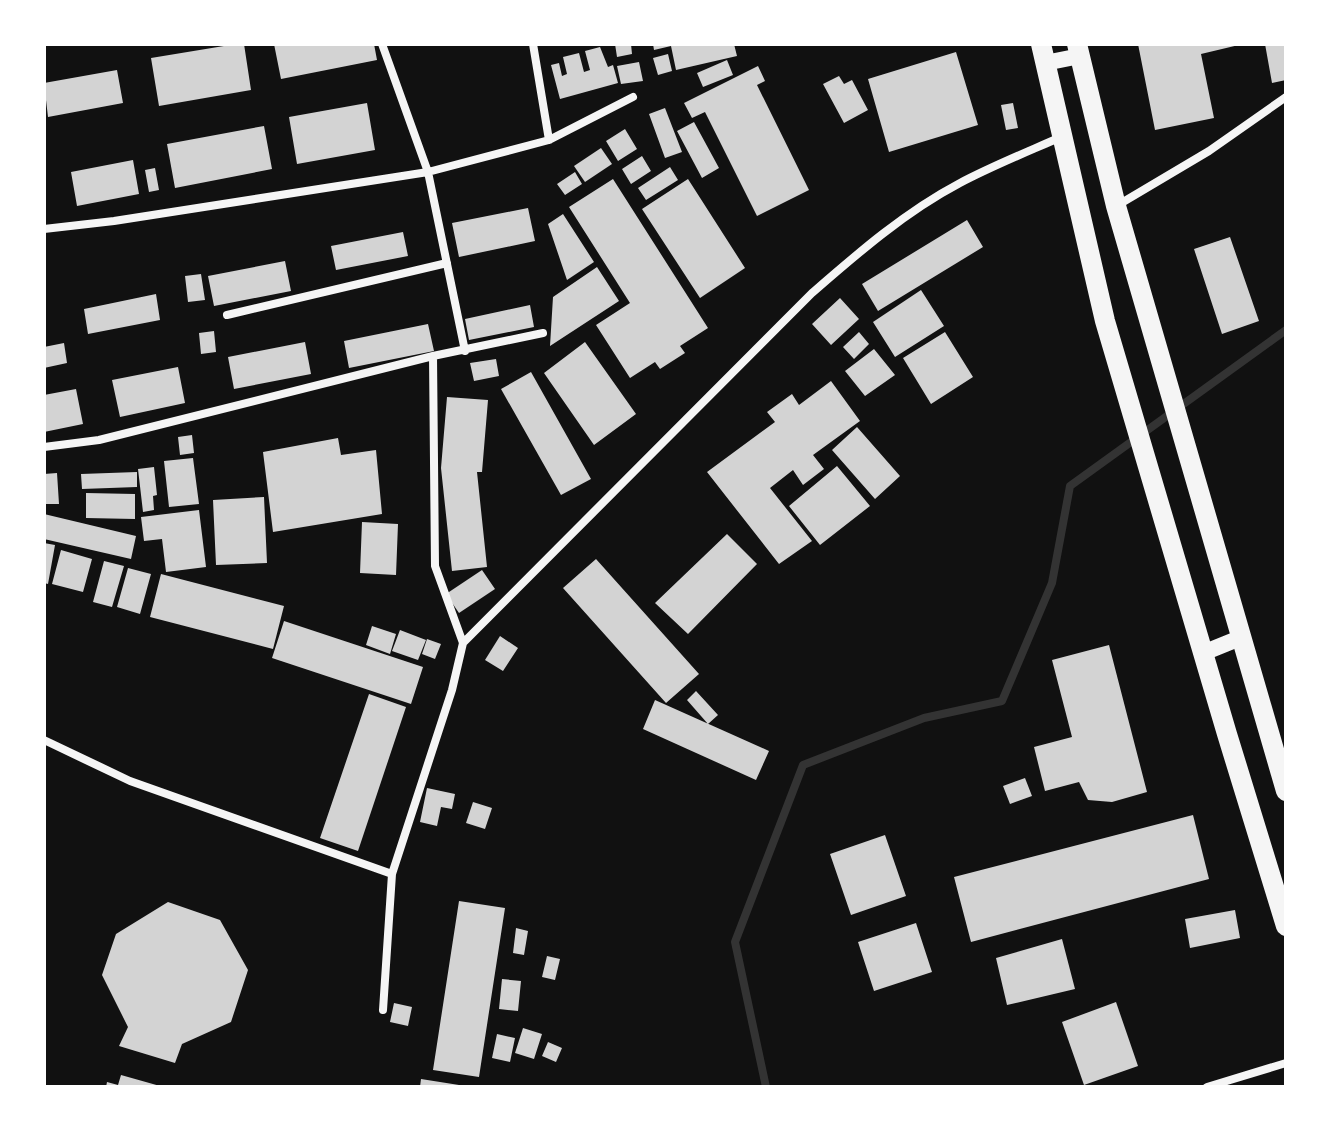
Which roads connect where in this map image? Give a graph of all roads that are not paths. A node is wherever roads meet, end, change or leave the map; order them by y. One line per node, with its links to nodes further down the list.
1 (382, 44): 9 (street)
2 (533, 44): 8 (street)
3 (1078, 50): 4 (main road); 10 (main road)
4 (1043, 54): 7 (main road)
5 (633, 97): 8 (street)
6 (1286, 97): 10 (street)
7 (1061, 137): 19 (street); 20 (main road)
8 (549, 140): 9 (street)
9 (428, 172): 11 (street); 12 (street)
10 (1116, 206): 18 (main road)
11 (44, 229)
12 (447, 263): 13 (street); 15 (street)
13 (227, 315)
14 (543, 333): 15 (street)
15 (465, 351): 16 (street)
16 (433, 356): 17 (street); 19 (street)
17 (44, 447)
18 (1240, 638): 20 (main road); 22 (main road)
19 (463, 643): 23 (street)
20 (1203, 653): 24 (main road)
21 (44, 740): 23 (street)
22 (1286, 791)
23 (392, 874): 25 (street)
24 (1284, 915)
25 (383, 1010)
26 (1286, 1063): 27 (street)
27 (1207, 1087)

